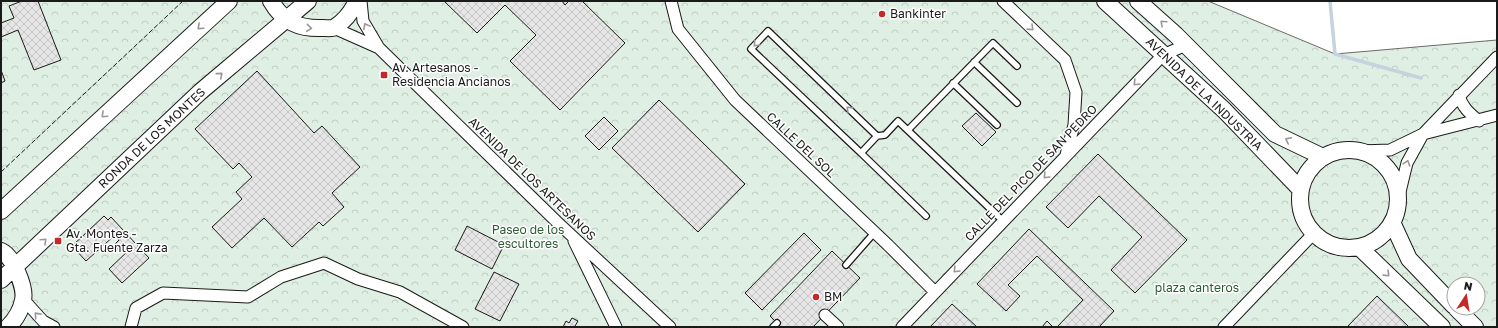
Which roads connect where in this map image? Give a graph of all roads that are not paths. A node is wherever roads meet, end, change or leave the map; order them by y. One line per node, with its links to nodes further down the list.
1 (229, 1): 33 (street, one-way to 33)
2 (271, 1): 10 (street)
3 (308, 1): 10 (street, RONDA DE LOS MONTES)
4 (357, 1): 11 (street)
5 (360, 1): 13 (street, AVENIDA DE LOS ARTESANOS, one-way to 5)
6 (671, 1): 37 (street, CALLE DEL SOL)
7 (1003, 1): 29 (street, one-way to 29)
8 (1105, 1): 14 (street, AVENIDA DE LA INDUSTRIA)
9 (1138, 1): 12 (street, AVENIDA DE LA INDUSTRIA, one-way to 9)
10 (285, 20): 11 (street, one-way to 11); 43 (street, RONDA DE LOS MONTES, one-way to 10)
11 (334, 28): 13 (street, AVENIDA DE LOS ARTESANOS)
12 (1186, 45): 14 (street, CALLE DEL PICO DE SAN PEDRO); 30 (street, AVENIDA DE LA INDUSTRIA, one-way to 12)
13 (379, 48): 39 (street, AVENIDA DE LOS ARTESANOS)
14 (1163, 55): 29 (street, CALLE DEL PICO DE SAN PEDRO, one-way to 29); 31 (street, AVENIDA DE LA INDUSTRIA)
15 (1497, 57): 19 (street)
16 (974, 62): 17 (lane); 18 (lane); 20 (lane)
17 (1017, 66)
18 (953, 83): 23 (lane); 24 (lane)
19 (1459, 95): 22 (street); 25 (street)
20 (1017, 103)
21 (1497, 115): 22 (street)
22 (1478, 121): 25 (street)
23 (997, 125)
24 (908, 130): 26 (lane); 35 (lane)
25 (1423, 134): 27 (street); 32 (street, one-way to 25)
26 (877, 136): 28 (lane); 28 (lane, one-way to 28)
27 (1360, 151): 30 (street); 32 (street)
28 (861, 153): 34 (lane)
29 (1066, 156): 35 (street, CALLE DEL PICO DE SAN PEDRO, one-way to 35)
30 (1323, 157): 31 (street)
31 (1301, 190): 38 (street)
32 (1399, 196): 36 (street)
33 (1, 211)
34 (926, 216)
35 (1003, 221): 45 (street, CALLE DEL PICO DE SAN PEDRO, one-way to 45)
36 (1392, 222): 40 (street); 46 (street)
37 (875, 232): 42 (lane); 45 (street, CALLE DEL SOL)
38 (1314, 233): 40 (street); 58 (street)
39 (571, 235): 54 (street); 55 (street, AVENIDA DE LOS ARTESANOS)
40 (1359, 247): 59 (street, one-way to 59)
41 (1, 252): 43 (street)
42 (846, 265)
43 (15, 268): 44 (street, RONDA DE LOS MONTES); 47 (street)
44 (1, 280)
45 (935, 292): 57 (street, CALLE DEL PICO DE SAN PEDRO)
46 (1446, 298)
47 (24, 300): 50 (street); 51 (street, one-way to 47)
48 (825, 315): 56 (street)
49 (1464, 316): 60 (street)
50 (8, 327)
51 (54, 327)
52 (131, 327): 53 (street)
53 (463, 327)
54 (616, 327)
55 (670, 327)
56 (838, 327)
57 (902, 327)
58 (1224, 327)
59 (1442, 327)
60 (1475, 327)

